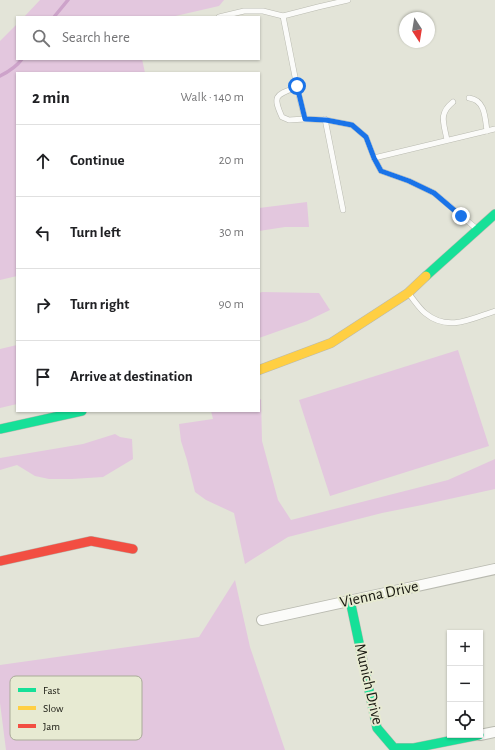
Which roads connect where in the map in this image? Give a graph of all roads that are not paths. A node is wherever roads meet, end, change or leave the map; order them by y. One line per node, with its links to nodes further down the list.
1 (348, 0): 3 (lane)
2 (223, 16): 3 (lane)
3 (283, 16): 4 (lane)
4 (297, 86): 7 (lane); 7 (lane)
5 (469, 98): 10 (lane)
6 (452, 102): 11 (lane)
7 (305, 119): 8 (lane)
8 (325, 120): 12 (lane); 13 (lane)
9 (495, 129): 10 (lane)
10 (487, 130): 11 (lane)
11 (447, 140): 12 (lane)
12 (374, 158): 15 (lane)
13 (343, 210)
14 (495, 214): 15 (street)
15 (477, 230): 16 (street)
16 (408, 293): 17 (lane); 18 (street)
17 (495, 311)
18 (260, 370)
19 (77, 412): 20 (street)
20 (0, 429)
21 (133, 549): 22 (street)
22 (0, 561)
23 (495, 569): 24 (street, Vienna Drive)
24 (350, 600): 25 (street, Vienna Drive); 28 (street, Munich Drive)
25 (262, 620)
26 (495, 732): 27 (street, Munich Drive)
27 (483, 734)
28 (464, 738)

